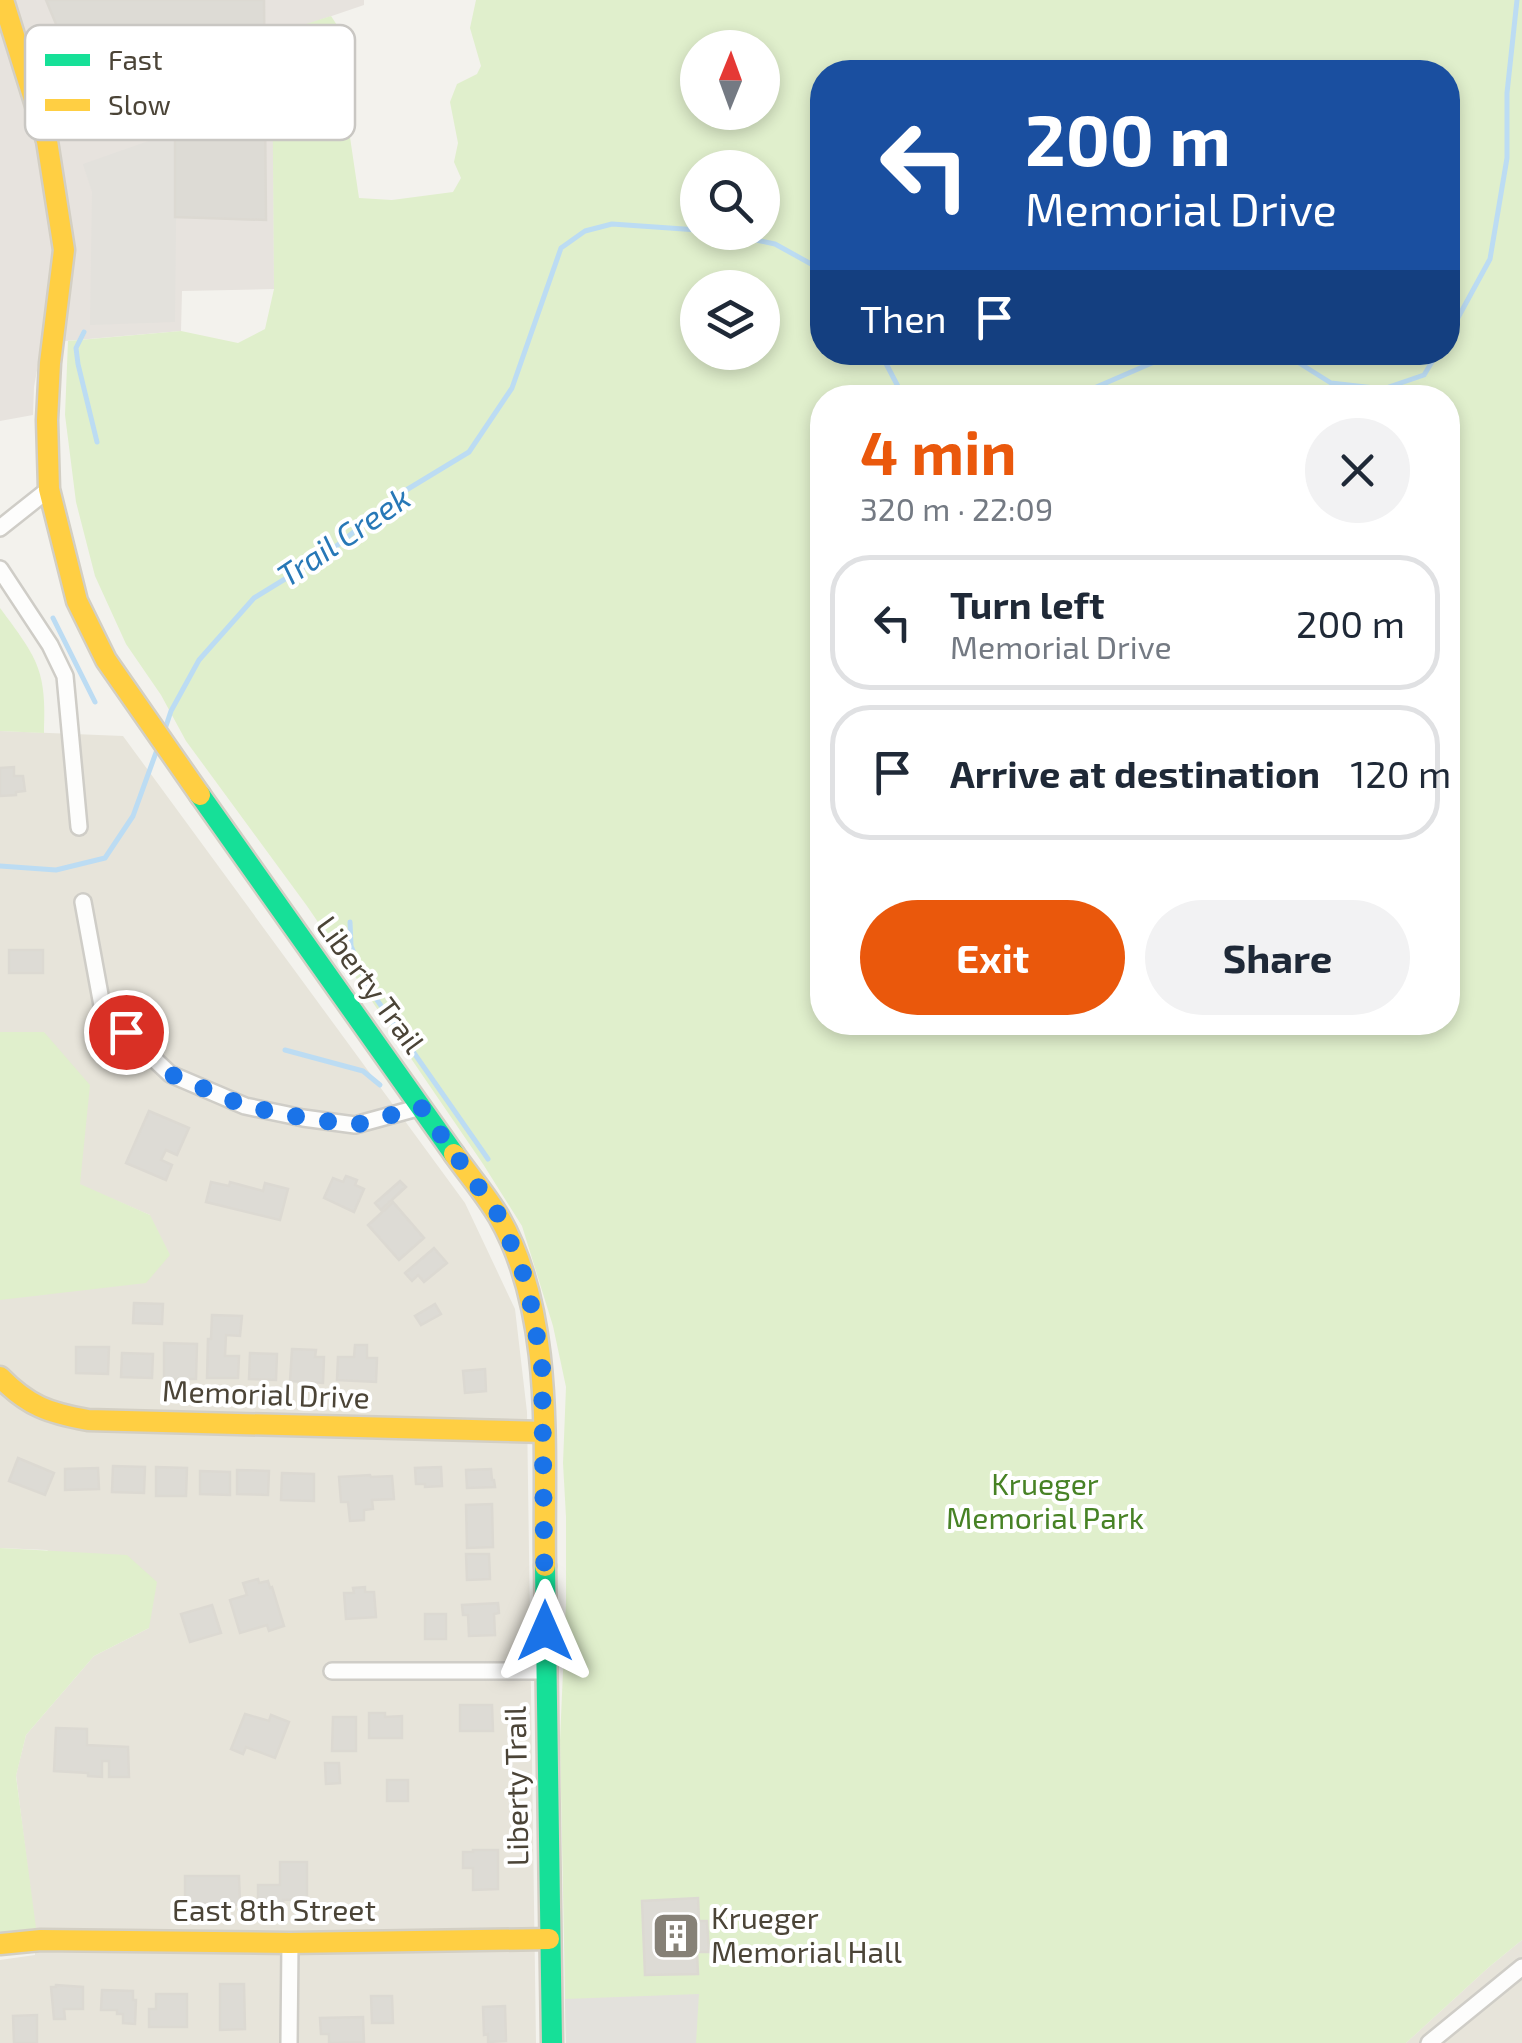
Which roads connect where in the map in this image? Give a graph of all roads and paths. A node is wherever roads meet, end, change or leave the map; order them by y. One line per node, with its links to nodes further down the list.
1 (3, 0): 2 (street, Liberty Trail)
2 (25, 68)
3 (48, 140): 4 (street, Liberty Trail)
4 (48, 490): 5 (street); 9 (street, Liberty Trail)
5 (0, 528)
6 (0, 570): 7 (street)
7 (78, 827)
8 (82, 902): 9 (street)
9 (421, 1107): 11 (street, Liberty Trail)
10 (0, 1377): 11 (street, Memorial Drive)
11 (544, 1432): 13 (street, Liberty Trail)
12 (332, 1670): 13 (street)
13 (545, 1670): 14 (street, Liberty Trail)
14 (549, 1939): 15 (street, East 8th Street); 19 (street, Liberty Trail)
15 (290, 1943): 16 (street, East 8th Street); 18 (street)
16 (0, 1944)
17 (1522, 1967): 20 (street)
18 (289, 2043)
19 (552, 2043)
20 (1429, 2043)

